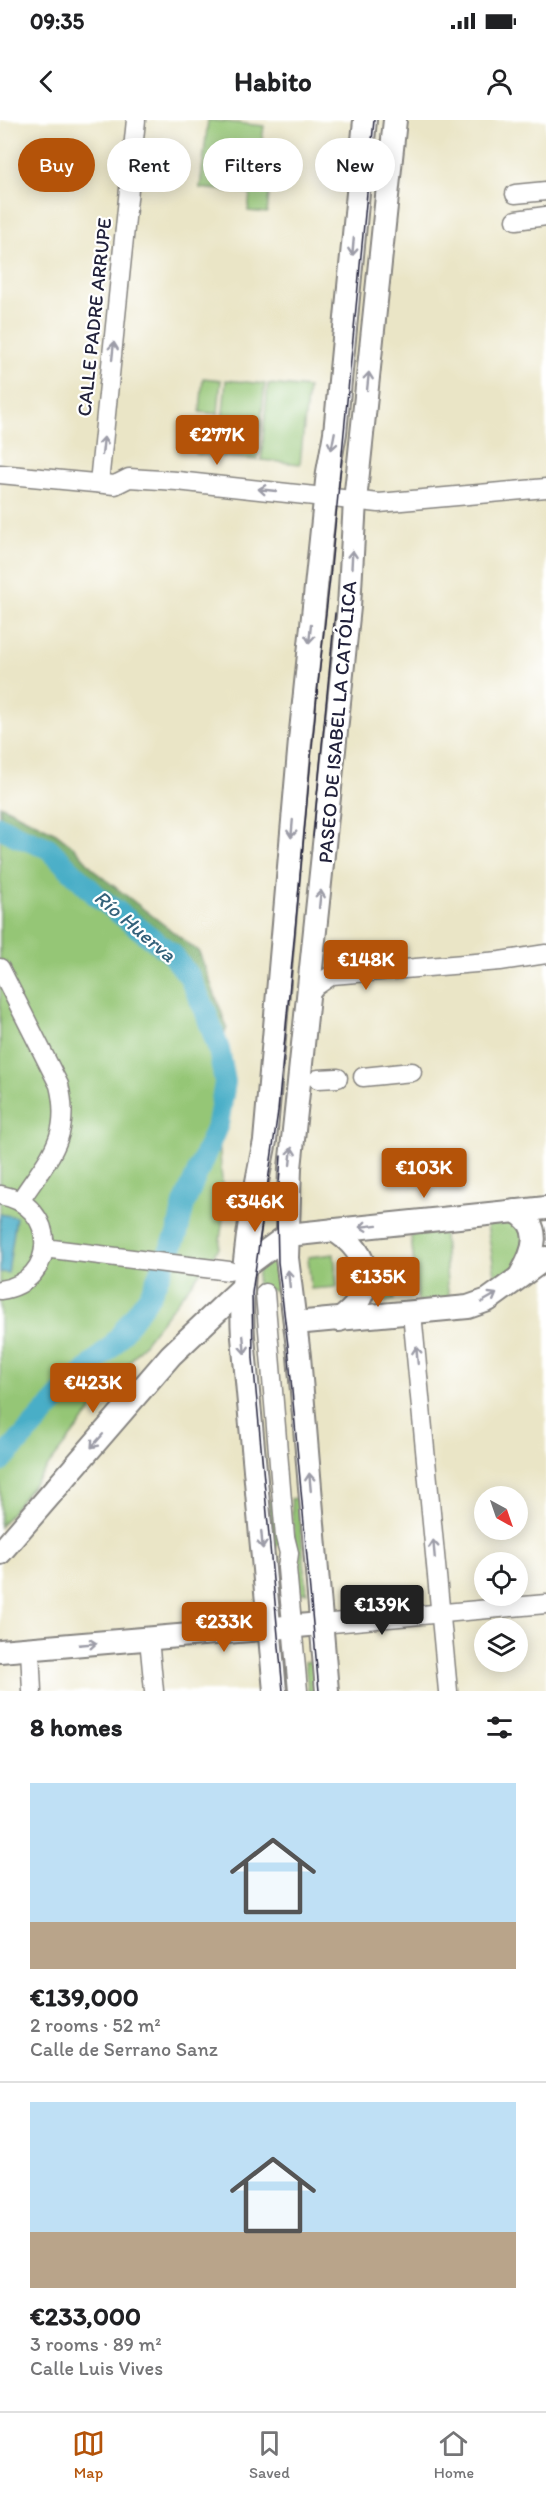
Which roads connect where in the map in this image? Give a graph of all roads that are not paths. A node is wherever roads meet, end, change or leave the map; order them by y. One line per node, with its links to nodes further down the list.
1 (136, 120): 9 (street, CALLE PADRE ARRUPE, one-way to 1)
2 (365, 120): 11 (main road, PASEO DE ISABEL LA CATÓLICA, one-way to 11)
3 (395, 120): 12 (main road, PASEO DE ISABEL LA CATÓLICA, one-way to 3)
4 (546, 190): 5 (street)
5 (515, 194)
6 (546, 216): 7 (street)
7 (516, 220)
8 (0, 474): 9 (street)
9 (99, 483): 11 (street, one-way to 9)
10 (546, 488): 12 (street)
11 (325, 498): 12 (street); 30 (main road, PASEO DE ISABEL LA CATÓLICA, one-way to 30)
12 (355, 501): 13 (main road, PASEO DE ISABEL LA CATÓLICA, one-way to 12)
13 (314, 952): 16 (street); 17 (main road, PASEO DE ISABEL LA CATÓLICA)
14 (546, 954): 16 (street)
15 (0, 968): 23 (street)
16 (332, 975): 17 (street)
17 (307, 997): 27 (main road, PASEO DE ISABEL LA CATÓLICA, one-way to 17)
18 (412, 1072): 19 (street)
19 (363, 1077)
20 (338, 1078): 21 (street)
21 (318, 1079)
22 (0, 1195): 23 (street)
23 (20, 1201): 28 (street)
24 (546, 1208): 25 (main road)
25 (515, 1211): 26 (main road, one-way to 26); 31 (main road)
26 (333, 1230): 27 (main road); 35 (main road)
27 (288, 1235): 30 (main road); 36 (main road, PASEO DE ISABEL LA CATÓLICA, one-way to 27)
28 (44, 1248): 30 (street); 32 (street)
29 (546, 1258): 31 (main road)
30 (234, 1274): 37 (main road, one-way to 37); 41 (main road, PASEO DE ISABEL LA CATÓLICA, one-way to 41)
31 (522, 1277): 34 (main road, one-way to 31)
32 (0, 1290)
33 (266, 1293): 41 (street)
34 (412, 1313): 35 (main road); 39 (street, one-way to 34)
35 (339, 1320): 36 (main road)
36 (295, 1323): 40 (main road, PASEO DE ISABEL LA CATÓLICA, one-way to 36)
37 (0, 1553)
38 (546, 1604): 39 (street)
39 (440, 1613): 40 (street); 50 (street)
40 (321, 1624): 41 (main road); 49 (main road, PASEO DE ISABEL LA CATÓLICA)
41 (281, 1627): 42 (main road); 47 (main road, PASEO DE ISABEL LA CATÓLICA); 48 (street)
42 (149, 1639): 43 (main road, one-way to 42); 46 (street)
43 (30, 1649): 44 (main road); 45 (street)
44 (0, 1651)
45 (32, 1691)
46 (154, 1691)
47 (275, 1691)
48 (298, 1691)
49 (327, 1691)
50 (448, 1691)

